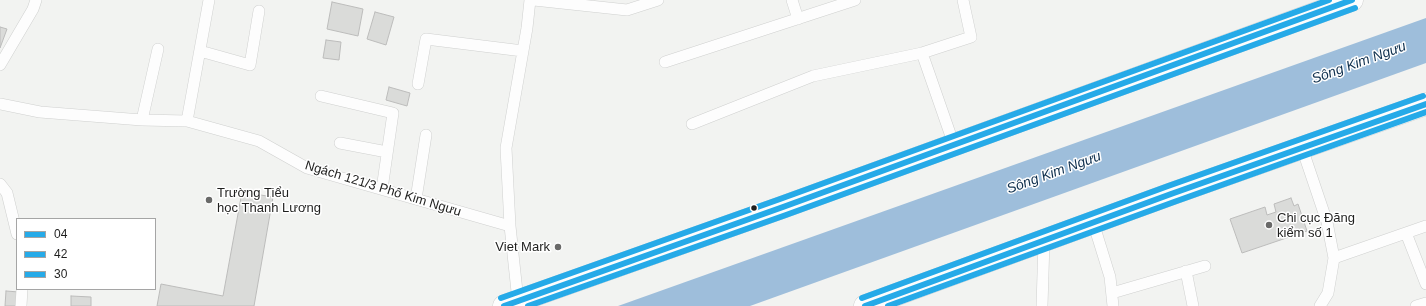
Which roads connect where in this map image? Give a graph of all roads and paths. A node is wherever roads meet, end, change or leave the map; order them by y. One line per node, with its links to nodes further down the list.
1 (36, 0): 17 (lane)
2 (209, 0): 13 (lane)
3 (530, 0): 14 (lane)
4 (534, 0): 5 (lane)
5 (658, 0)
6 (792, 0): 11 (lane)
7 (855, 0): 11 (lane)
8 (964, 0): 15 (lane)
9 (1352, 0): 27 (main road)
10 (259, 11): 13 (lane)
11 (798, 19): 16 (lane)
12 (158, 49): 22 (lane)
13 (200, 51): 23 (lane)
14 (523, 51): 18 (lane); 35 (lane)
15 (922, 53): 24 (lane); 27 (lane)
16 (665, 62)
17 (0, 65)
18 (418, 84)
19 (322, 96): 29 (lane)
20 (0, 104): 22 (lane, Ngách 121/3 Phố Kim Ngưu)
21 (1426, 104): 28 (main road)
22 (142, 120): 23 (lane, Ngách 121/3 Phố Kim Ngưu)
23 (187, 121): 31 (lane, Ngách 121/3 Phố Kim Ngưu)
24 (692, 124)
25 (426, 135): 33 (lane)
26 (340, 143): 29 (lane)
27 (954, 145): 47 (main road)
28 (1302, 148): 34 (main road); 40 (lane)
29 (387, 152): 31 (lane)
30 (0, 184): 32 (lane)
31 (382, 189): 33 (lane, Ngách 121/3 Phố Kim Ngưu)
32 (3, 193): 37 (lane)
33 (416, 199): 35 (lane, Ngách 121/3 Phố Kim Ngưu)
34 (1093, 222): 39 (main road); 45 (lane)
35 (510, 226): 47 (lane)
36 (1426, 226): 38 (lane)
37 (16, 231)
38 (1406, 233): 40 (lane); 43 (lane)
39 (1044, 241): 49 (main road); 50 (lane)
40 (1334, 258): 53 (lane)
41 (1205, 266): 42 (lane)
42 (1186, 271): 45 (lane); 52 (lane)
43 (1426, 284)
44 (22, 290): 48 (lane)
45 (1112, 293): 51 (lane)
46 (1426, 302): 54 (lane)
47 (511, 303)
48 (21, 306)
49 (864, 306)
50 (1042, 306)
51 (1113, 306)
52 (1193, 306)
53 (1320, 306)
54 (1416, 306)

